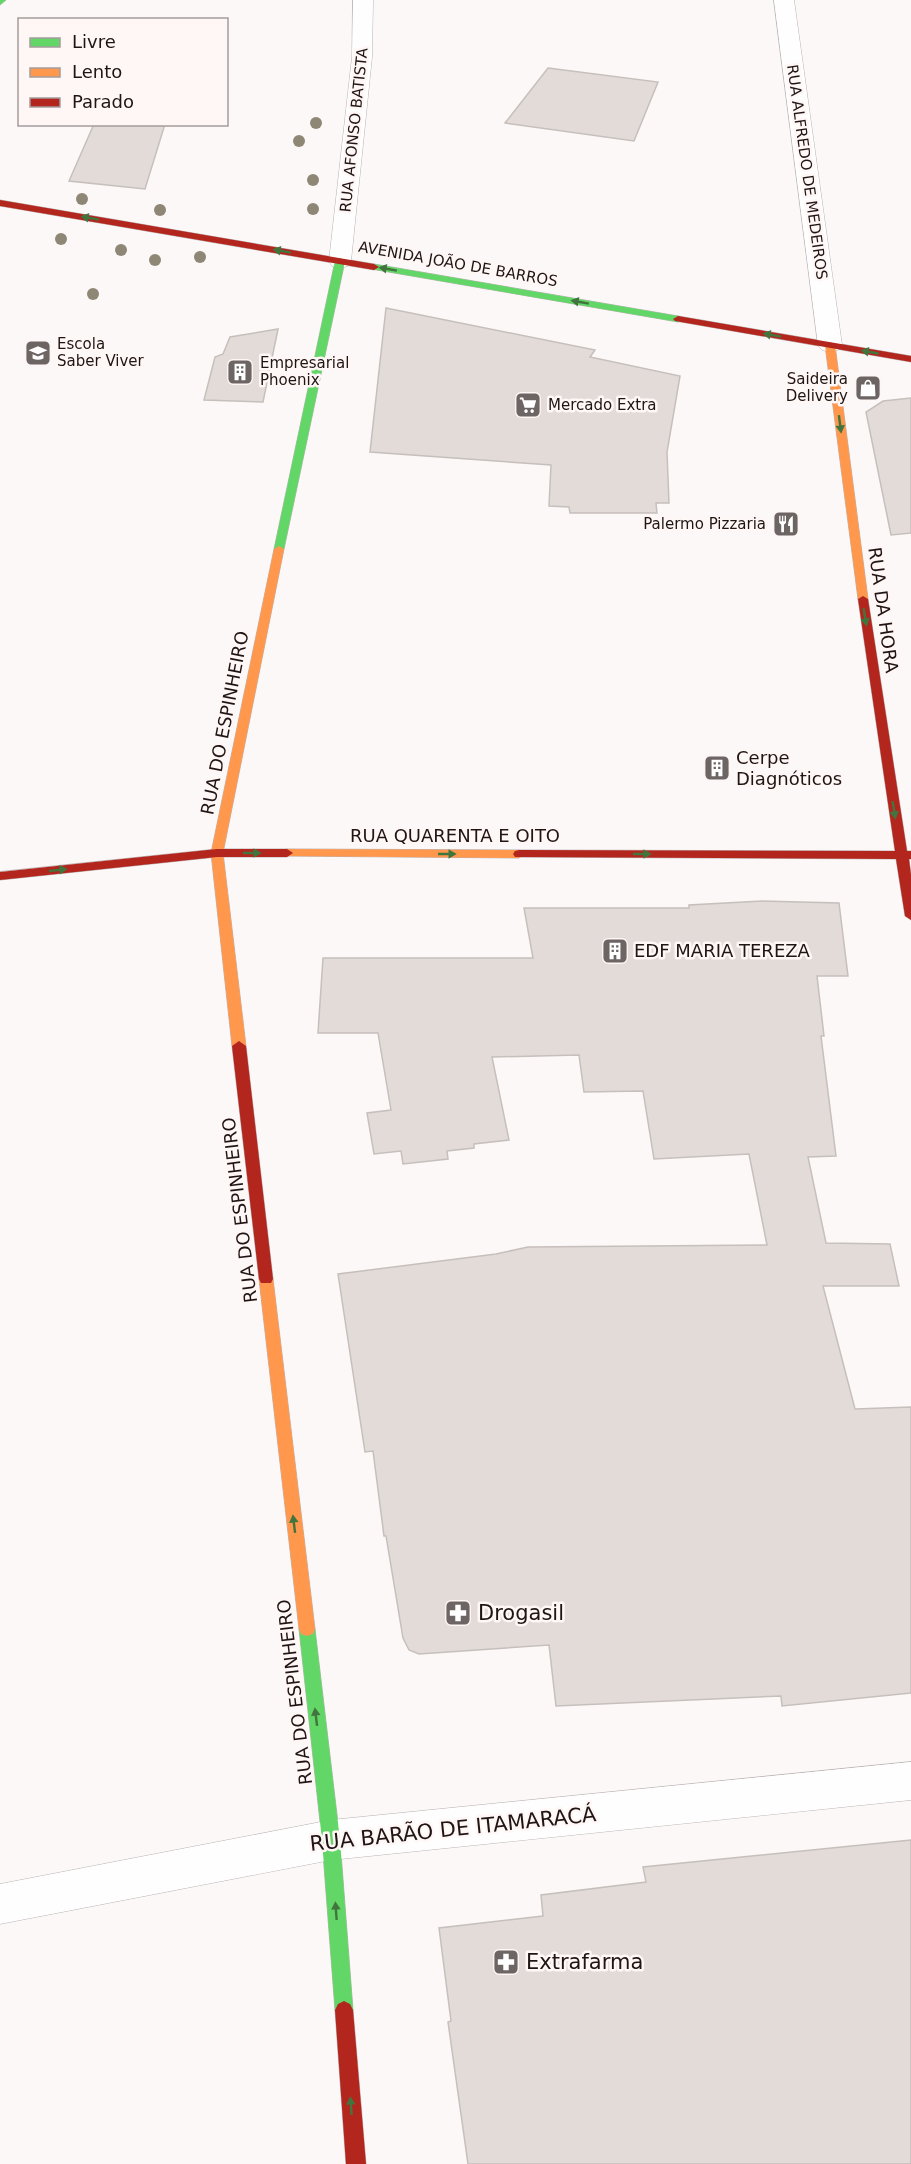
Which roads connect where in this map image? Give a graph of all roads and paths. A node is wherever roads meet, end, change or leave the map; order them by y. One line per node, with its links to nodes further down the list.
1 (363, 0): 4 (street, RUA AFONSO BATISTA)
2 (784, 0): 5 (street, RUA ALFREDO DE MEDEIROS)
3 (0, 203): 4 (street, AVENIDA JOÃO DE BARROS, one-way to 3)
4 (340, 261): 5 (street, AVENIDA JOÃO DE BARROS, one-way to 4); 7 (street, RUA DO ESPINHEIRO)
5 (830, 345): 6 (street, AVENIDA JOÃO DE BARROS, one-way to 5); 8 (street, RUA DA HORA, one-way to 8)
6 (911, 359)
7 (217, 853): 8 (street, RUA QUARENTA E OITO, one-way to 8); 9 (street, RUA QUARENTA E OITO, one-way to 7); 12 (street, RUA DO ESPINHEIRO, one-way to 7)
8 (906, 855): 10 (street, RUA DA HORA)
9 (0, 876)
10 (911, 916)
11 (911, 1781): 12 (street, RUA BARÃO DE ITAMARACÁ)
12 (331, 1840): 13 (street, RUA BARÃO DE ITAMARACÁ); 14 (street, RUA DO ESPINHEIRO, one-way to 12)
13 (0, 1904)
14 (356, 2164)

